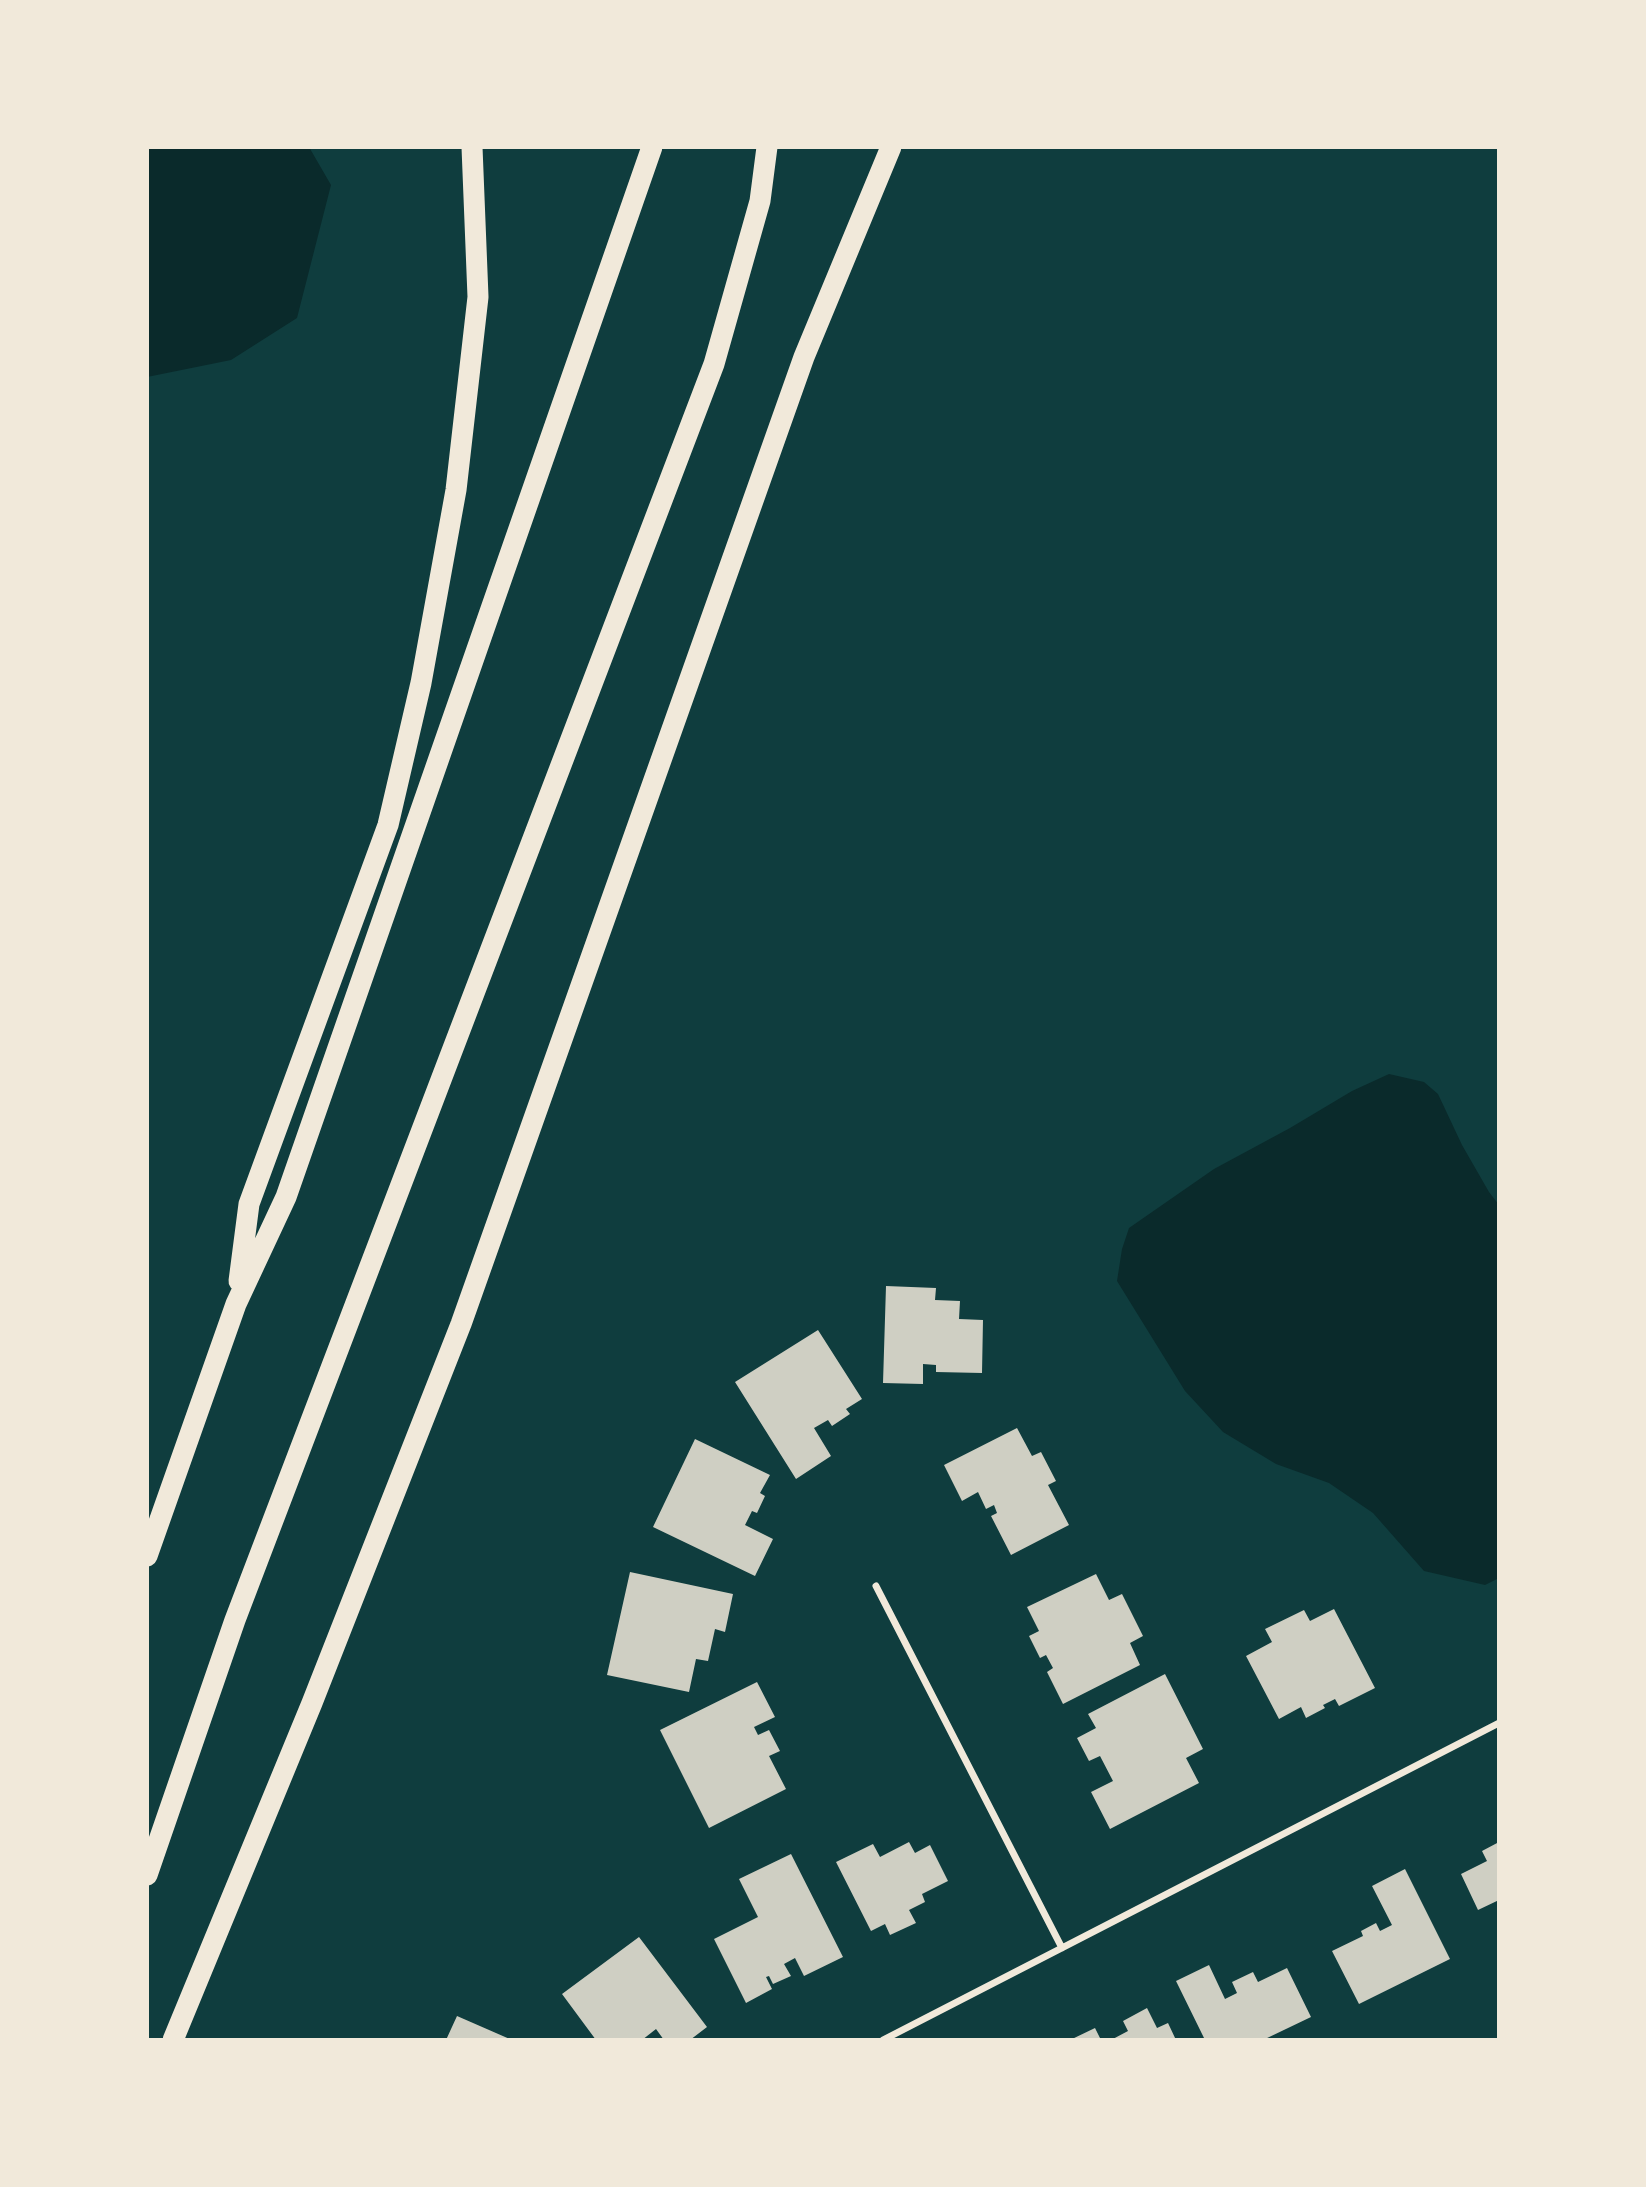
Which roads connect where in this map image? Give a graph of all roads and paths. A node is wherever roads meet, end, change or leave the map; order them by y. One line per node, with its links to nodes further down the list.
1 (472, 147): 5 (highway)
2 (652, 147): 5 (highway)
3 (767, 147): 9 (highway)
4 (891, 147): 11 (highway)
5 (236, 1304): 6 (highway)
6 (147, 1556)
7 (876, 1586): 10 (street)
8 (1499, 1723): 10 (street)
9 (147, 1875)
10 (1062, 1948): 12 (street)
11 (173, 2040)
12 (883, 2040)

